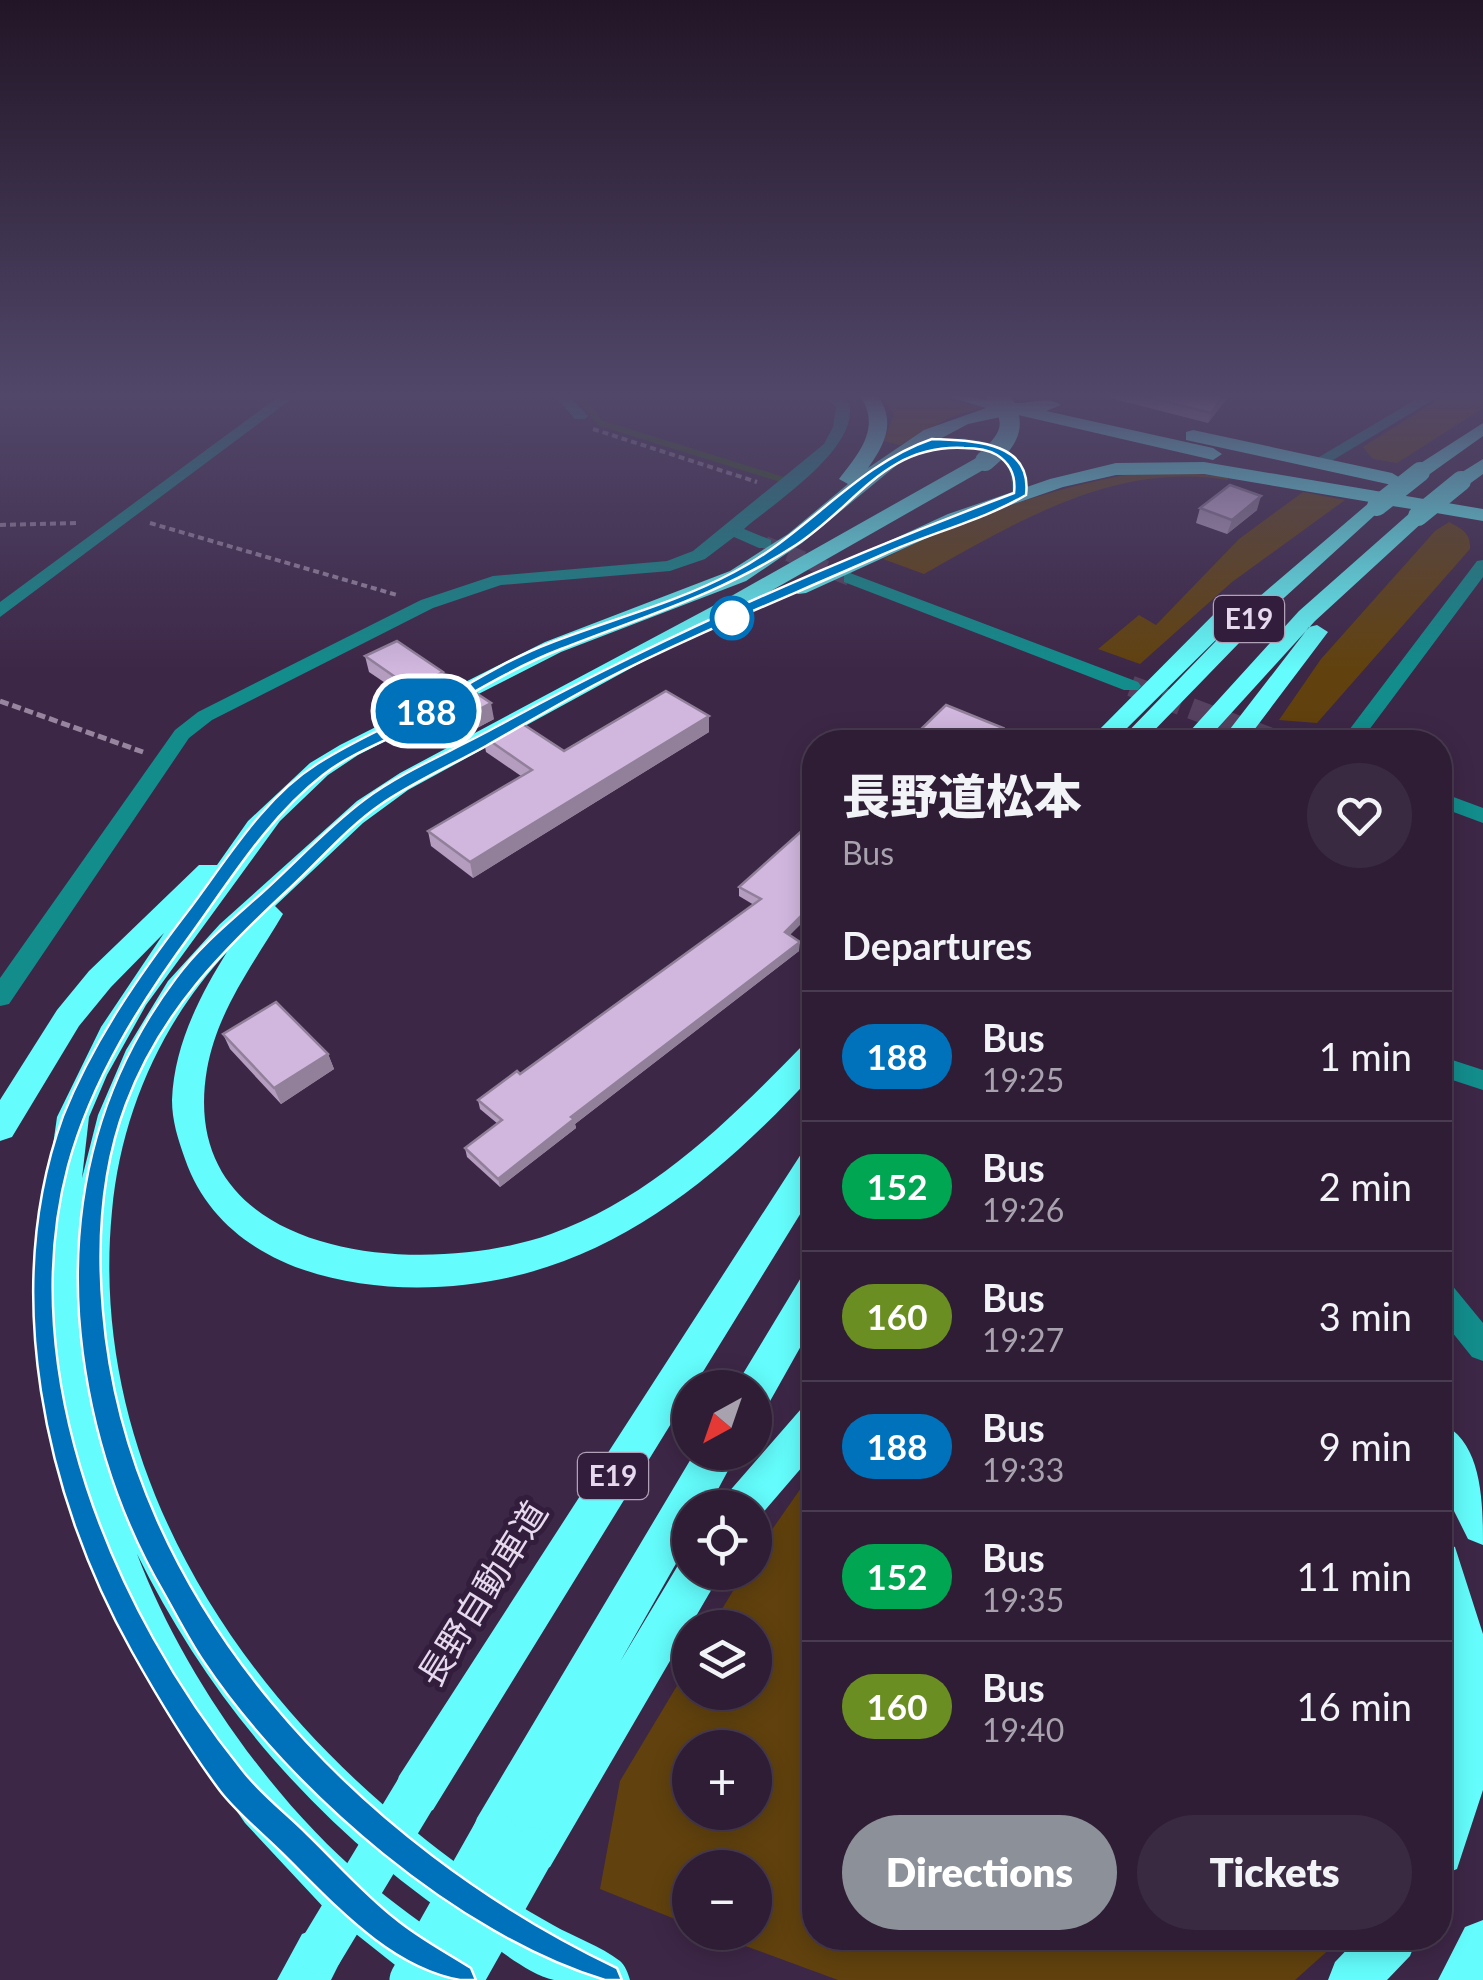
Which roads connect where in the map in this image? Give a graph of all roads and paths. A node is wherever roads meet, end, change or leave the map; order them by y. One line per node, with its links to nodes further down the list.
1 (166, 486): 19 (street)
2 (771, 486): 14 (path)
3 (786, 486): 14 (street)
4 (843, 486): 22 (highway)
5 (859, 486): 22 (highway)
6 (940, 486): 29 (highway, bridge)
7 (1021, 486): 15 (street)
8 (1051, 486): 15 (highway)
9 (1324, 486): 17 (highway)
10 (1368, 486): 17 (highway)
11 (1402, 486): 26 (highway, E19, bridge)
12 (1425, 486): 16 (highway)
13 (1454, 486): 18 (highway, E19, bridge)
14 (782, 490): 21 (street)
15 (1020, 495): 29 (highway)
16 (1483, 499)
17 (1483, 514)
18 (1418, 516): 34 (highway, E19); 35 (highway)
19 (118, 522): 20 (path); 27 (path); 28 (street)
20 (0, 525)
21 (732, 530): 23 (street); 27 (street)
22 (807, 532): 39 (highway)
23 (766, 544)
24 (1483, 565): 36 (street)
25 (850, 578): 30 (street)
26 (1266, 602): 32 (highway); 33 (highway, E19)
27 (427, 604): 37 (street)
28 (0, 611)
29 (598, 677): 41 (highway)
30 (1130, 686)
31 (0, 701): 37 (path)
32 (1111, 730)
33 (1142, 730)
34 (1203, 730)
35 (1241, 730)
36 (1359, 730)
37 (163, 760): 42 (street)
38 (1452, 804): 40 (street)
39 (270, 815): 46 (highway); 65 (highway)
40 (1483, 816)
41 (350, 822): 43 (highway); 66 (highway)
42 (0, 996)
43 (802, 1066)
44 (1452, 1070): 45 (street)
45 (1483, 1080)
46 (0, 1128)
47 (802, 1182): 63 (highway, 長野自動車道 / E19, bridge)
48 (802, 1309): 51 (highway)
49 (1452, 1309): 50 (street)
50 (1483, 1347)
51 (767, 1370)
52 (802, 1437): 55 (highway)
53 (1452, 1465): 56 (highway)
54 (709, 1470): 60 (highway, E19)
55 (756, 1490)
56 (1483, 1524)
57 (686, 1590): 60 (highway)
58 (1452, 1603): 59 (highway)
59 (1452, 1811)
60 (514, 1843): 64 (highway, E19, bridge); 65 (highway, bridge)
61 (1483, 1946): 68 (highway)
62 (1381, 1950): 67 (highway)
63 (311, 1966)
64 (412, 1980)
65 (460, 1980)
66 (605, 1980)
67 (1353, 1980)
68 (1463, 1980)

